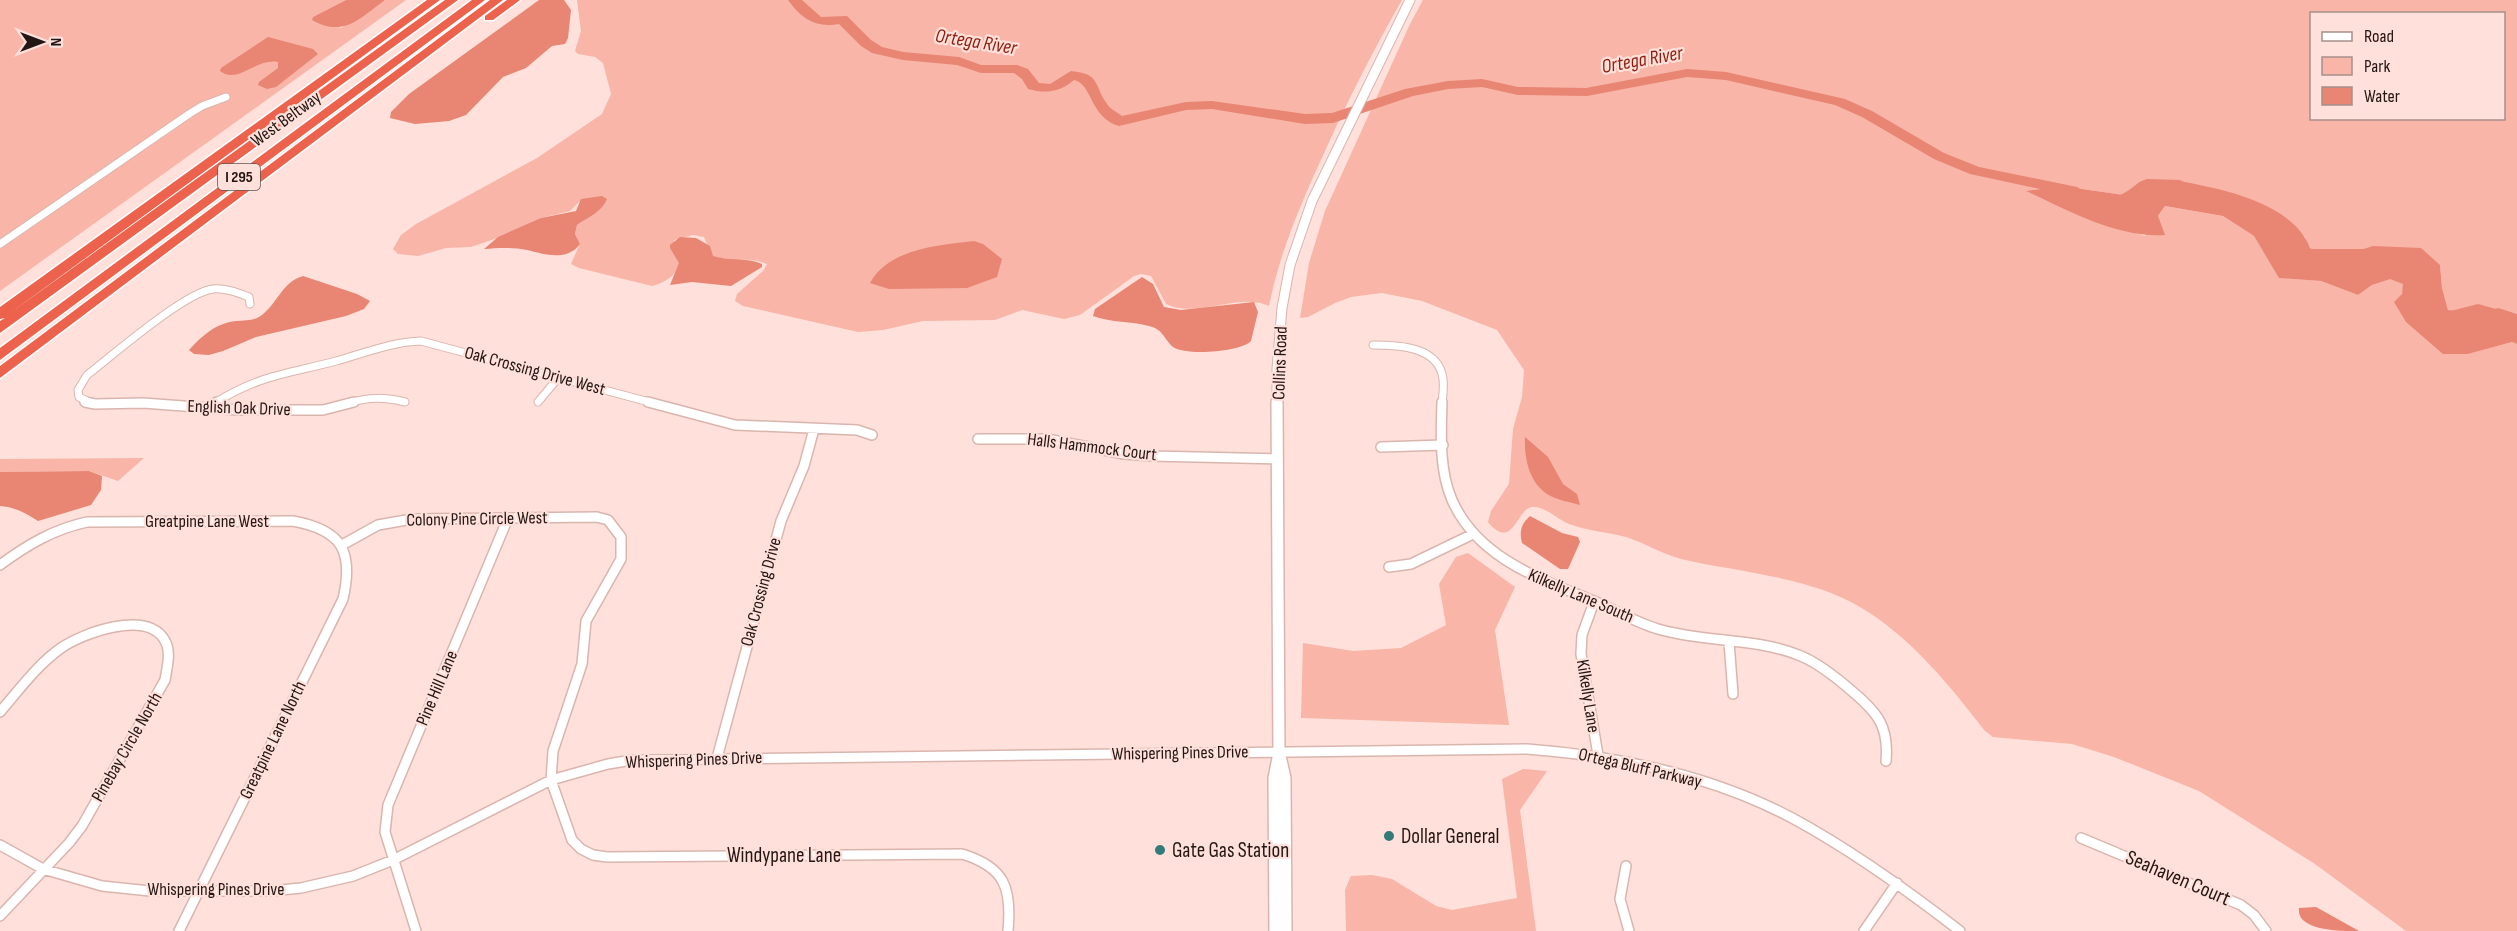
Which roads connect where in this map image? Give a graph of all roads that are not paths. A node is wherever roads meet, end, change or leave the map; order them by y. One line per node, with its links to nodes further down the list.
1 (434, 0): 11 (highway)
2 (452, 0): 12 (highway, West Beltway / I 295)
3 (479, 0): 14 (highway, West Beltway / I 295)
4 (497, 0): 8 (highway)
5 (514, 0): 8 (highway)
6 (1410, 0): 25 (street, Collins Road)
7 (226, 97): 9 (street)
8 (239, 194): 15 (highway)
9 (0, 244)
10 (250, 304): 19 (street, English Oak Drive)
11 (0, 314)
12 (0, 328)
13 (1373, 345): 23 (street, Kilkelly Lane South)
14 (0, 355)
15 (0, 373)
16 (558, 378): 18 (street); 19 (street, Oak Crossing Drive West); 20 (street, Oak Crossing Drive West)
17 (405, 402): 19 (street, English Oak Drive)
18 (538, 402)
19 (207, 408)
20 (814, 429): 21 (street, Oak Crossing Drive West); 37 (street, Oak Crossing Drive)
21 (872, 435)
22 (978, 439): 25 (street, Halls Hammock Court)
23 (1443, 445): 24 (street); 27 (street, Kilkelly Lane South)
24 (1381, 447)
25 (1278, 459): 35 (street, Collins Road)
26 (508, 518): 28 (street, Colony Pine Circle West); 39 (street, Colony Pine Circle West); 42 (street, Pine Hill Lane)
27 (1473, 534): 30 (street); 31 (street, Kilkelly Lane South)
28 (342, 545): 29 (street, Greatpine Lane West); 46 (street, Greatpine Lane North)
29 (0, 565)
30 (1389, 567)
31 (1594, 602): 32 (street, Kilkelly Lane South); 36 (street, Kilkelly Lane)
32 (1729, 642): 33 (street); 38 (street, Kilkelly Lane South)
33 (1733, 694)
34 (0, 712): 44 (street, Pinebay Circle North)
35 (1279, 753): 36 (street, Ortega Bluff Parkway); 37 (street, Whispering Pines Drive); 51 (street, Collins Road); 52 (street, Collins Road)
36 (1598, 755): 45 (street, Ortega Bluff Parkway)
37 (717, 758): 39 (street, Whispering Pines Drive)
38 (1886, 761)
39 (551, 780): 42 (street, Whispering Pines Drive); 50 (street, Windypane Lane)
40 (2081, 838): 56 (street, Seahaven Court)
41 (0, 845): 44 (street, Whispering Pines Drive)
42 (393, 860): 46 (street, Whispering Pines Drive); 48 (street, Pine Hill Lane)
43 (1626, 867): 53 (street)
44 (43, 869): 46 (street, Whispering Pines Drive); 47 (street)
45 (1897, 883): 54 (street); 55 (street, Ortega Bluff Parkway)
46 (199, 891): 49 (street, Greatpine Lane North)
47 (0, 916)
48 (414, 930)
49 (179, 931)
50 (1008, 931)
51 (1275, 931)
52 (1286, 931)
53 (1629, 931)
54 (1864, 931)
55 (1960, 931)
56 (2266, 931)

